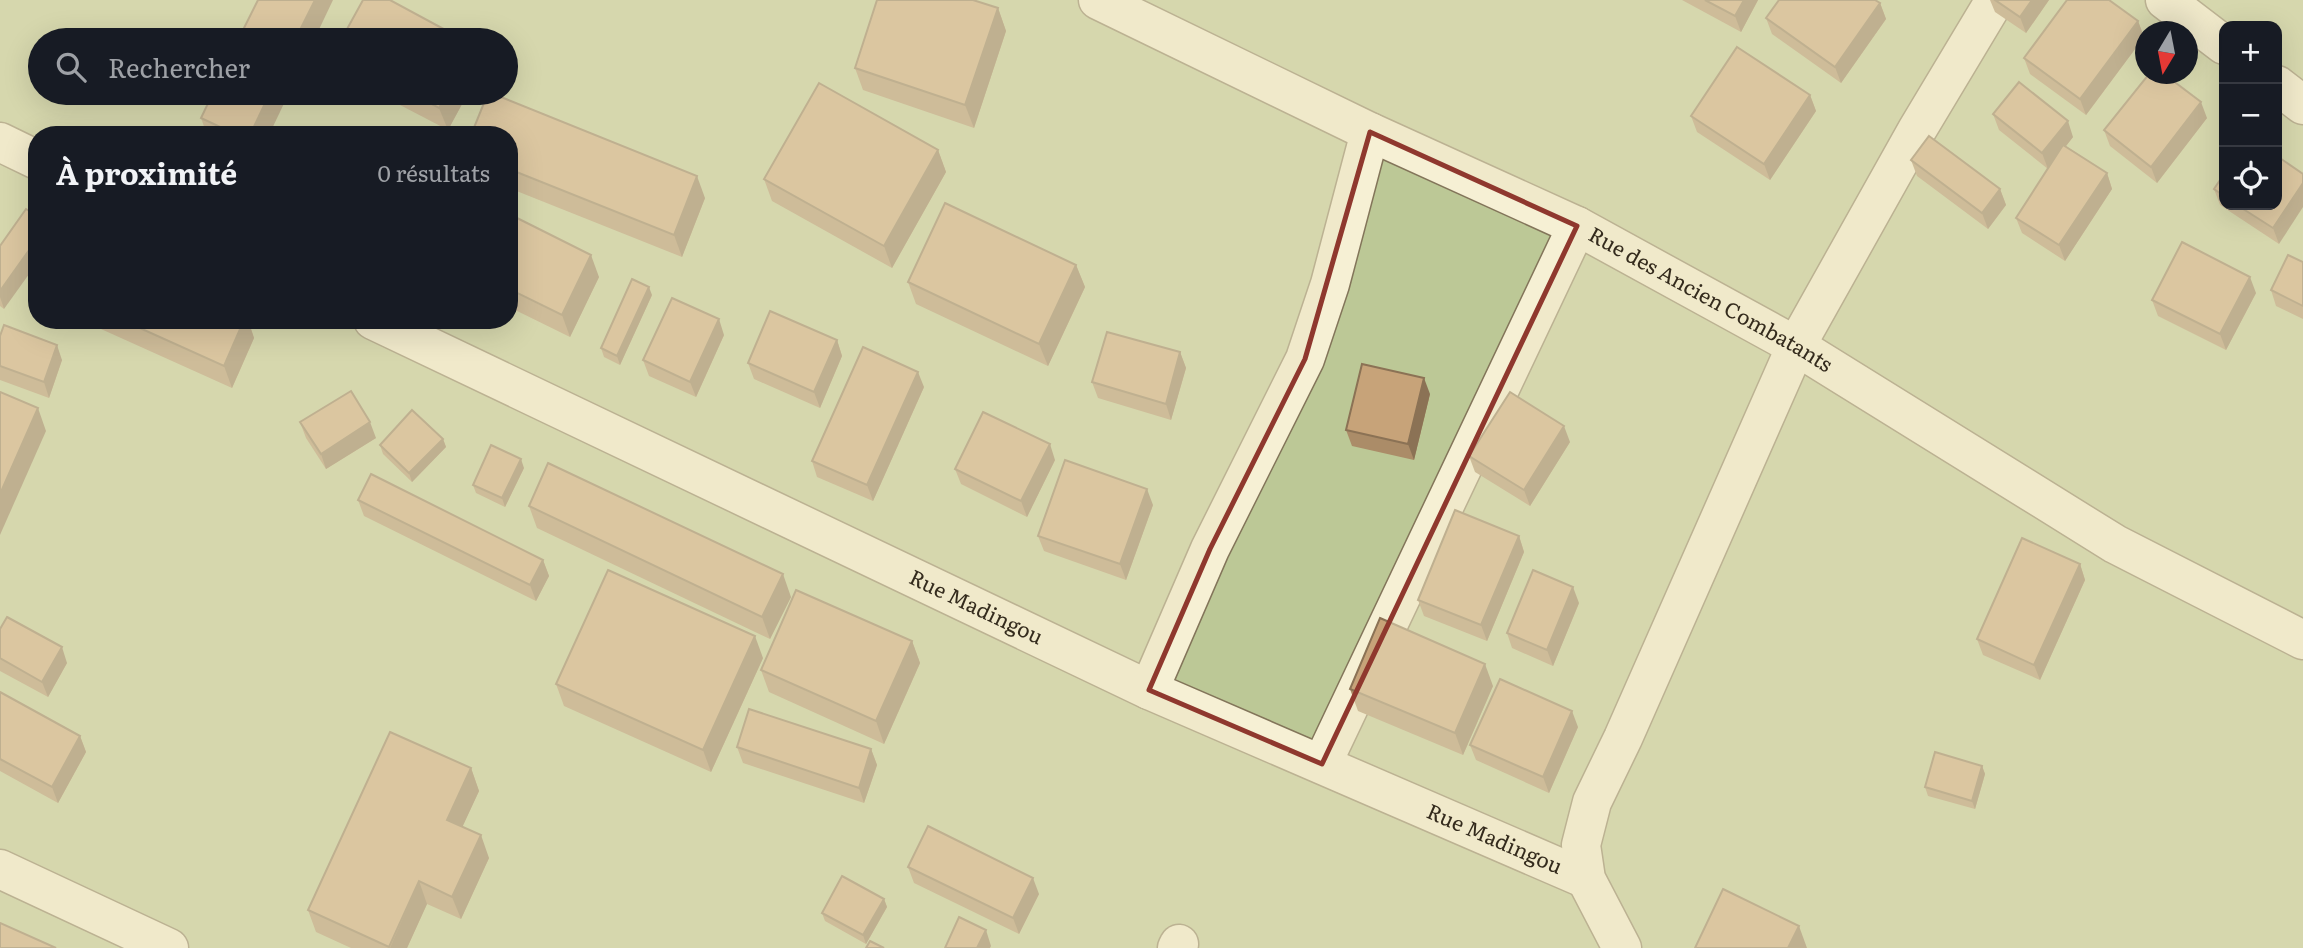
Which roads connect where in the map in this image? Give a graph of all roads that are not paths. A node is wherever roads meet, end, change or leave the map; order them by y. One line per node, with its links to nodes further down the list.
1 (1098, 0): 7 (street, Rue des Ancien Combatants)
2 (1995, 0): 12 (street)
3 (2165, 0): 4 (street)
4 (2219, 41)
5 (2282, 89): 6 (street)
6 (2303, 104)
7 (1370, 132): 10 (street, Rue des Ancien Combatants); 14 (street)
8 (0, 142): 9 (street)
9 (28, 156)
10 (1577, 226): 12 (street, Rue des Ancien Combatants); 15 (street)
11 (392, 329): 14 (street, Rue Madingou)
12 (1796, 346): 13 (street, Rue des Ancien Combatants); 17 (street)
13 (2303, 640)
14 (1149, 690): 15 (street, Rue Madingou)
15 (1322, 764): 17 (street, Rue Madingou)
16 (0, 869): 18 (street)
17 (1586, 879): 19 (street)
18 (169, 948)
19 (1622, 948)

